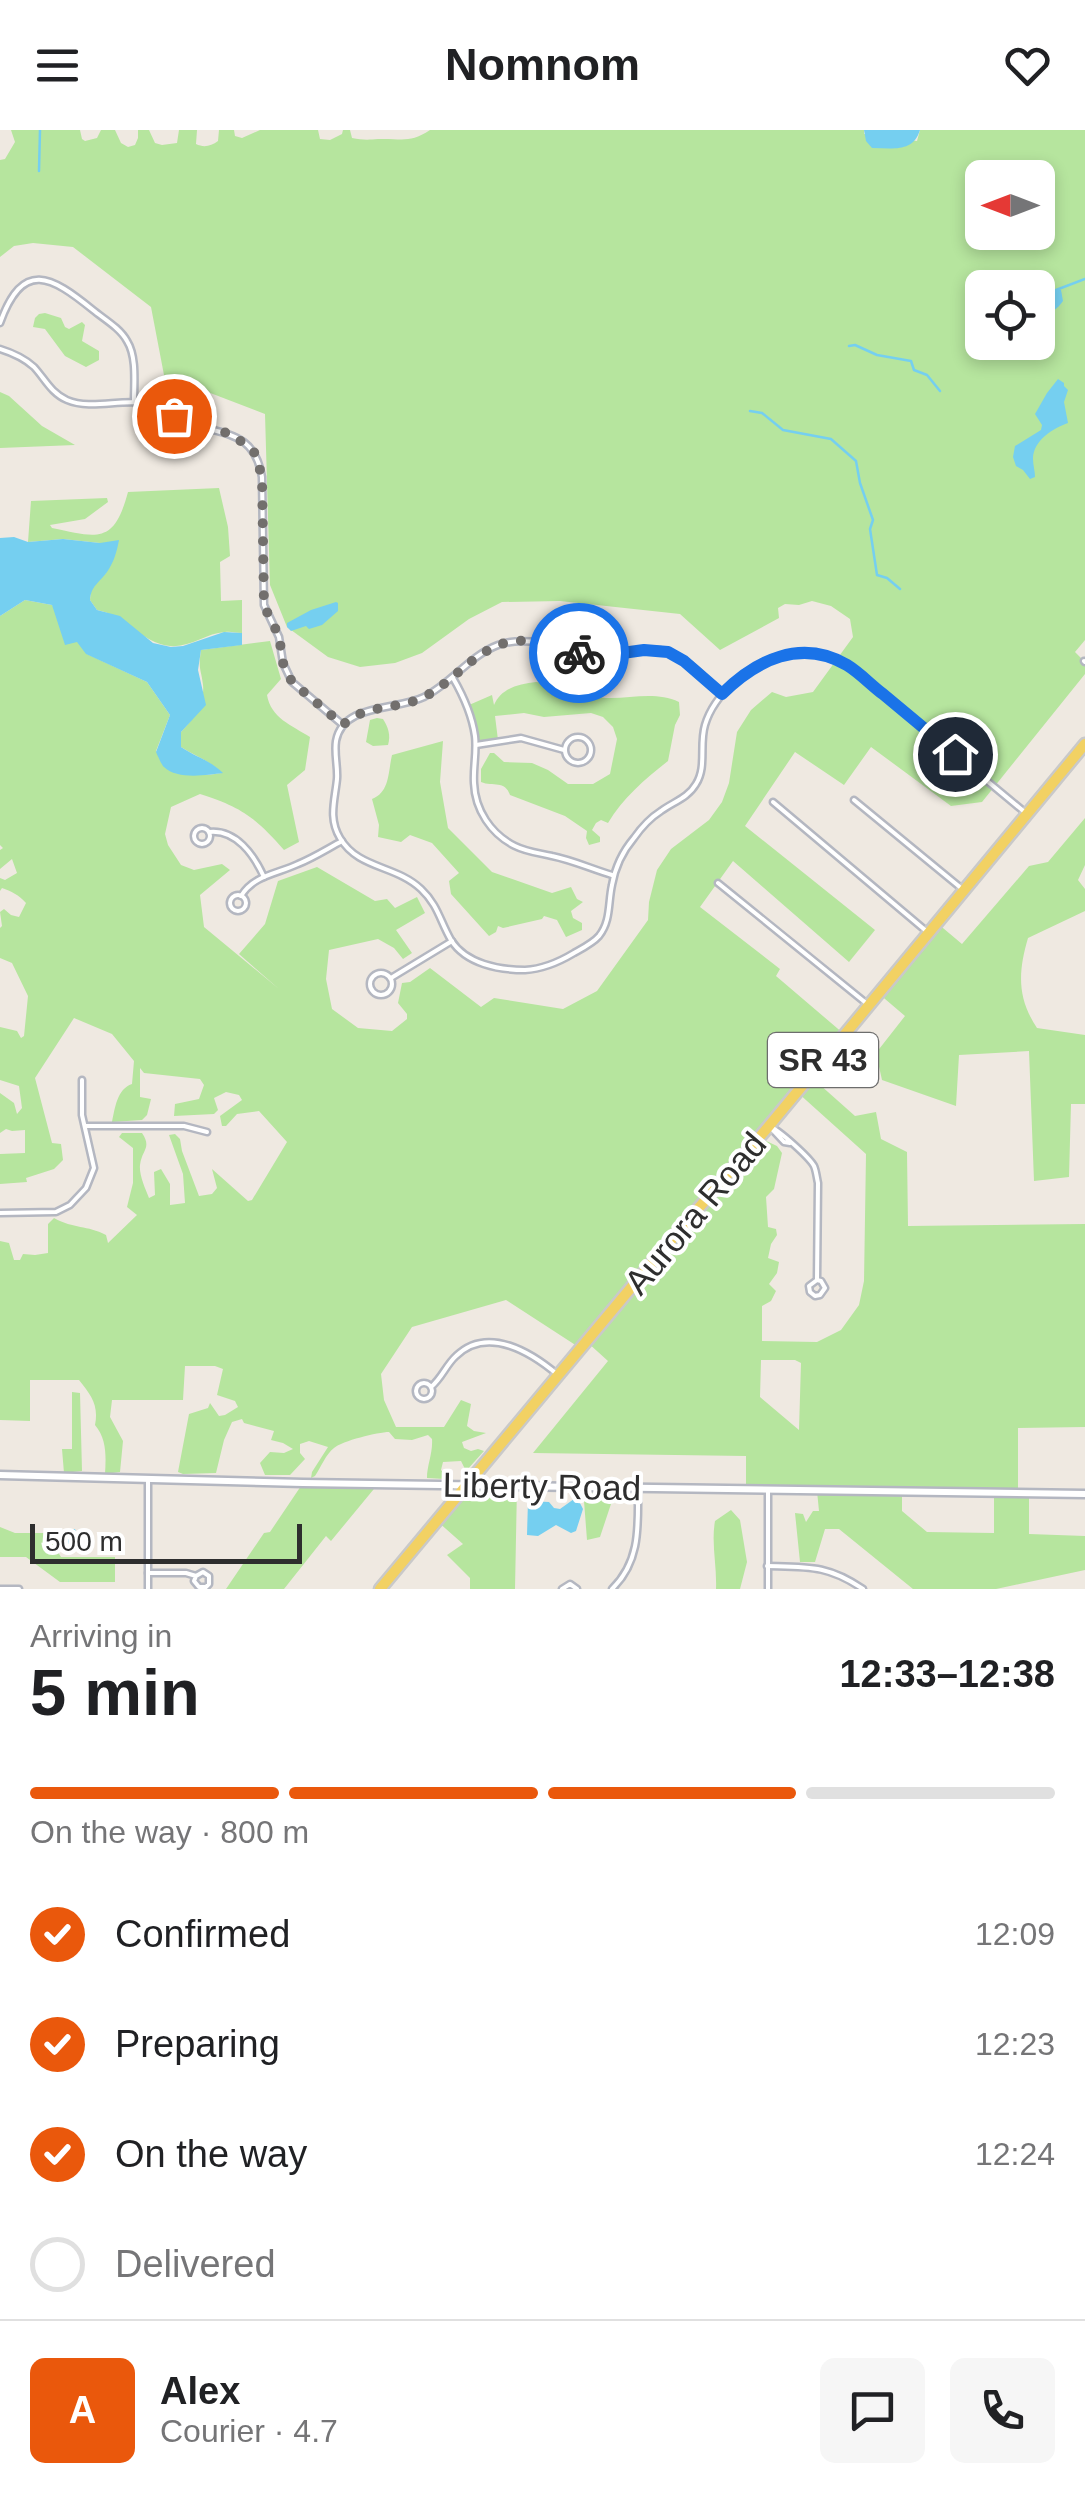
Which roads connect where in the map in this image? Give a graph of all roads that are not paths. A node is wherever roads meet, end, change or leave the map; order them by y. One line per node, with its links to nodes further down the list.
1 (0, 322): 3 (street)
2 (0, 349): 3 (street)
3 (134, 402): 6 (street)
4 (453, 678): 5 (street); 6 (street); 8 (street)
5 (722, 694): 12 (street); 15 (street)
6 (343, 725): 14 (street)
7 (1085, 744): 12 (main road, Aurora Road / SR 43)
8 (476, 746): 9 (street); 15 (street)
9 (564, 750): 9 (street)
10 (854, 800): 18 (street)
11 (773, 802): 20 (street)
12 (1027, 814): 18 (main road, Aurora Road / SR 43)
13 (209, 832): 16 (street)
14 (342, 842): 16 (street); 21 (street)
15 (614, 876): 21 (street)
16 (264, 877): 19 (street)
17 (718, 884): 23 (street)
18 (965, 891): 20 (main road, Aurora Road / SR 43)
19 (242, 896)
20 (929, 933): 23 (main road, Aurora Road / SR 43)
21 (452, 941): 22 (street)
22 (390, 978): 22 (street)
23 (868, 1005): 26 (main road, Aurora Road / SR 43)
24 (82, 1080): 25 (street)
25 (84, 1126): 27 (street); 28 (street)
26 (769, 1126): 29 (street); 30 (main road, Aurora Road / SR 43)
27 (206, 1132)
28 (0, 1213)
29 (817, 1280)
30 (558, 1375): 31 (street); 34 (main road, Aurora Road / SR 43)
31 (431, 1387)
32 (0, 1476): 33 (street, Liberty Road)
33 (148, 1479): 34 (street, Liberty Road); 39 (street)
34 (467, 1485): 35 (street, Liberty Road); 44 (main road, Aurora Road / SR 43)
35 (638, 1488): 36 (street, Liberty Road); 47 (street)
36 (768, 1490): 37 (street, Liberty Road); 38 (street)
37 (1085, 1494)
38 (766, 1566): 48 (street); 49 (street)
39 (148, 1573): 40 (street); 43 (street)
40 (196, 1576)
41 (0, 1589): 42 (street)
42 (18, 1589)
43 (148, 1589)
44 (380, 1589)
45 (562, 1589): 46 (street)
46 (577, 1589)
47 (612, 1589)
48 (768, 1589)
49 (863, 1589)

